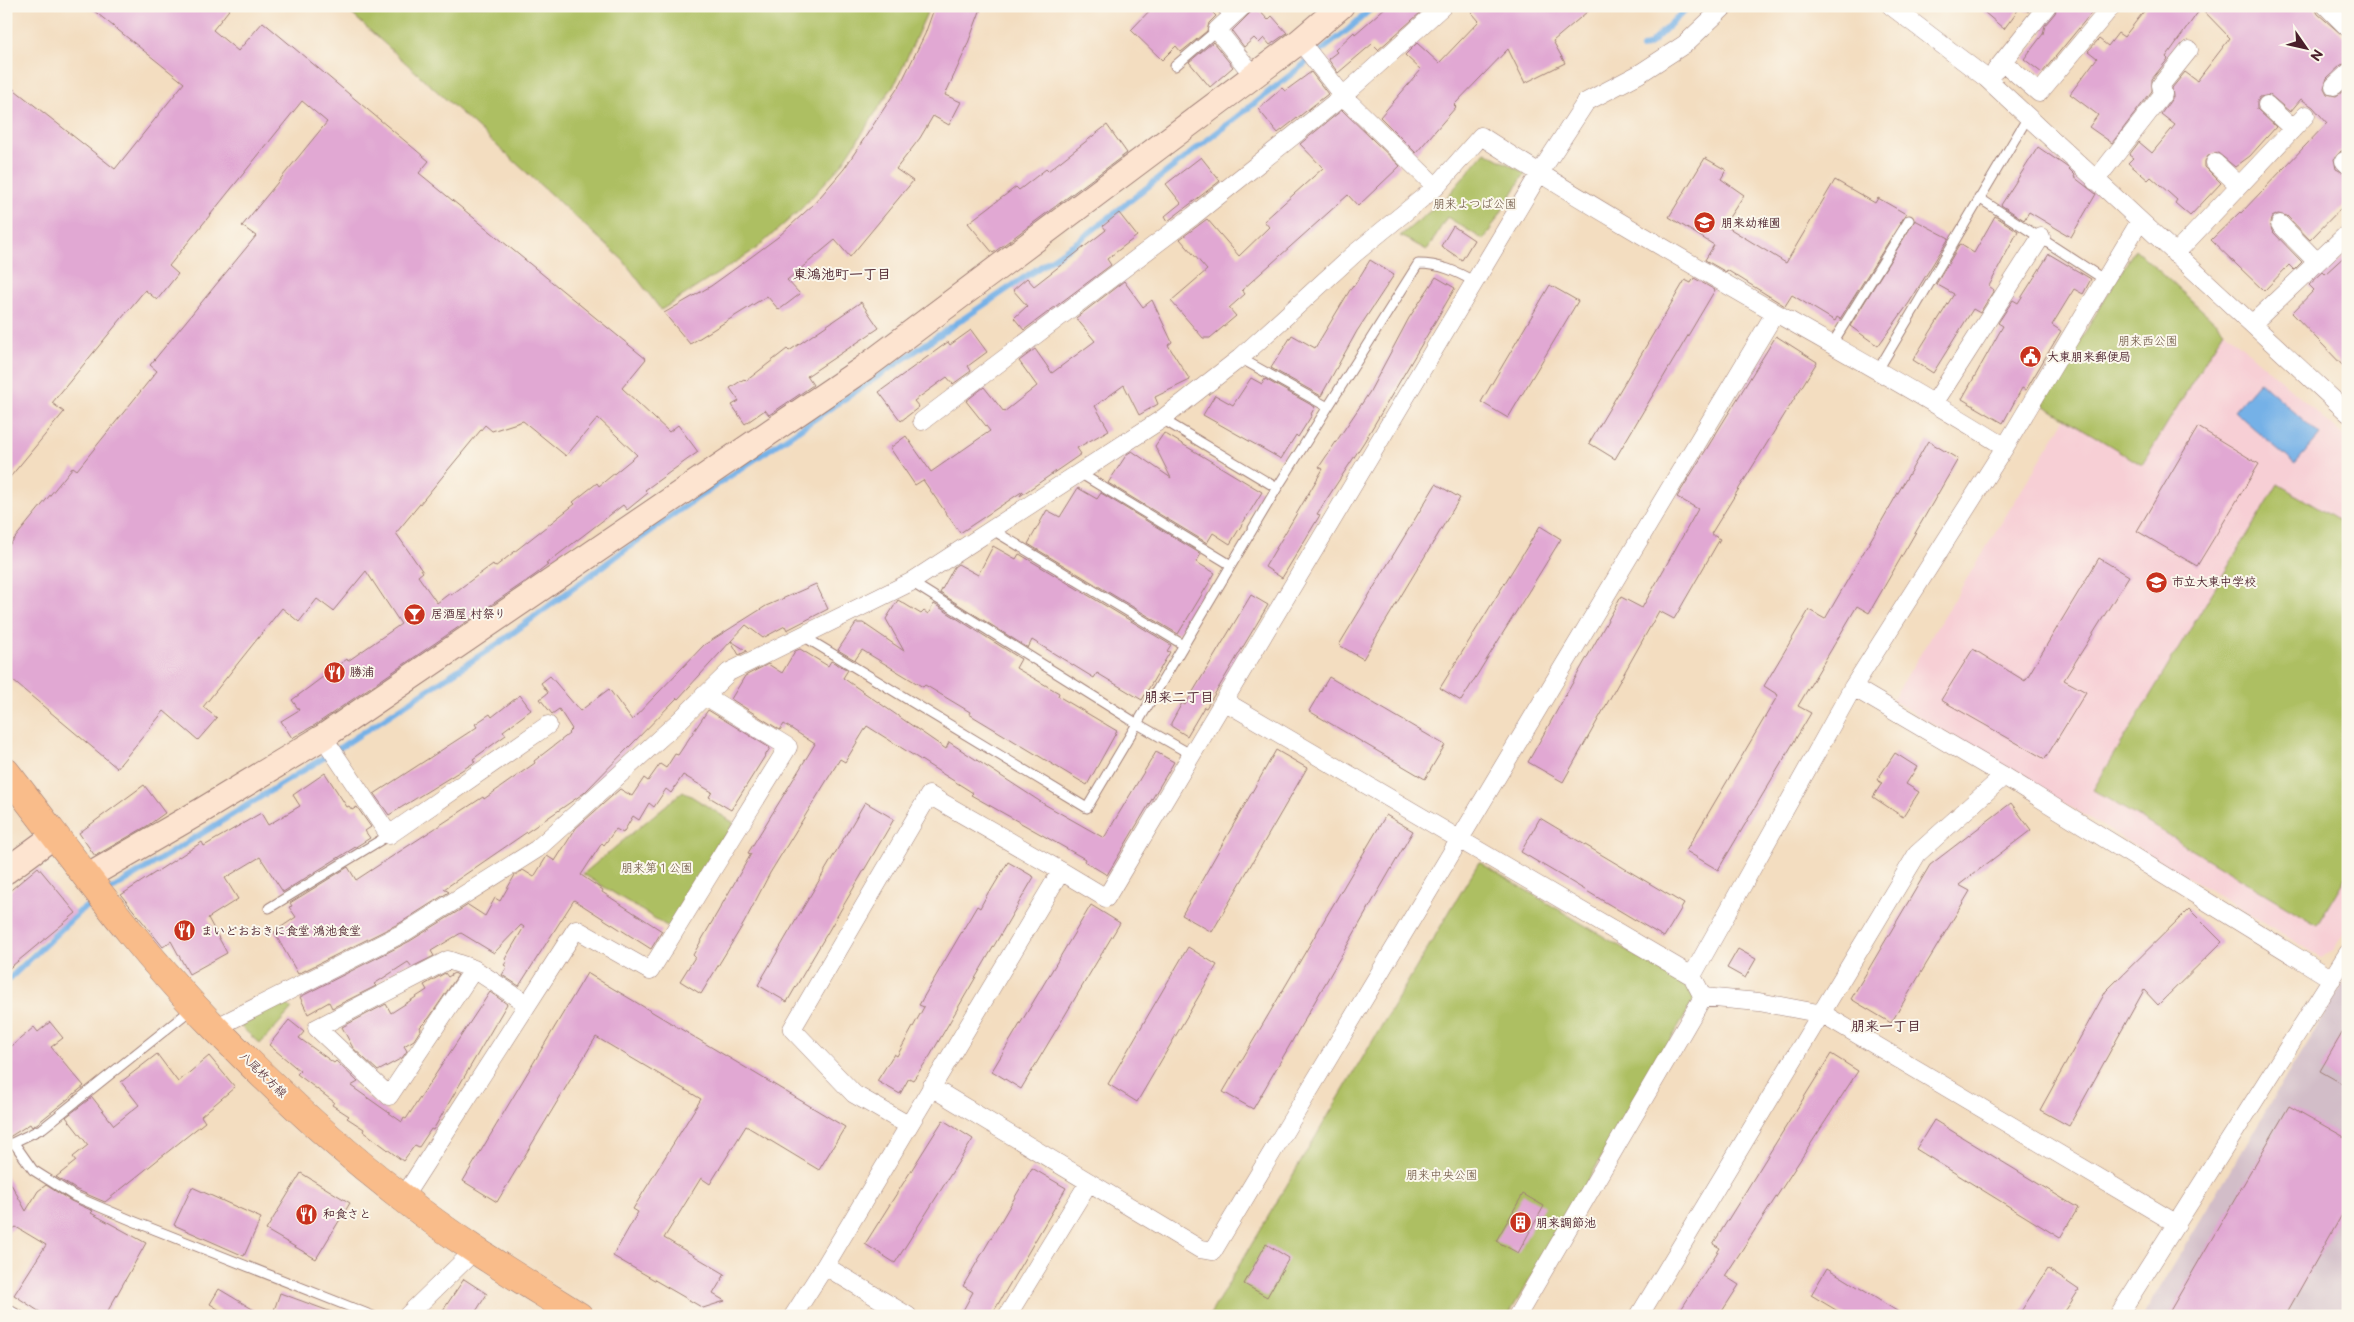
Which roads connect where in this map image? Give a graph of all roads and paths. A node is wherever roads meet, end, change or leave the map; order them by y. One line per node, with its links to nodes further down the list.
1 (1341, 6): 11 (street)
2 (1443, 6): 19 (street)
3 (1725, 6): 25 (street)
4 (1891, 6): 17 (street)
5 (2048, 6): 13 (street)
6 (2112, 6): 13 (street)
7 (2326, 6): 9 (street)
8 (1231, 10): 10 (street)
9 (2348, 28)
10 (1217, 30): 14 (lane); 16 (street)
11 (1302, 44): 16 (street); 19 (street)
12 (2189, 50): 26 (street)
13 (2003, 62): 17 (street)
14 (1175, 66)
15 (2348, 73): 18 (street)
16 (1254, 76): 62 (street)
17 (1989, 80): 22 (street)
18 (2334, 86)
19 (1343, 96): 28 (street); 48 (street)
20 (2267, 105): 23 (street)
21 (2306, 115): 23 (street)
22 (2028, 117): 26 (street); 29 (lane)
23 (2293, 129): 27 (street)
24 (2214, 162): 27 (street)
25 (1539, 174): 28 (street); 38 (street); 39 (street)
26 (2095, 181): 31 (street)
27 (2239, 185): 35 (street)
28 (1436, 187): 42 (street)
29 (1979, 198): 34 (lane); 43 (lane)
30 (1909, 220): 41 (lane)
31 (2140, 221): 35 (street); 37 (street)
32 (2280, 224): 36 (street)
33 (2348, 233): 36 (street)
34 (2040, 237): 37 (lane); 44 (street)
35 (2175, 254): 40 (street)
36 (2317, 262): 40 (street)
37 (2105, 280): 49 (street)
38 (1475, 282): 45 (lane); 59 (street)
39 (1776, 313): 41 (street); 68 (street)
40 (2252, 324): 46 (street)
41 (1832, 344): 43 (street)
42 (1240, 358): 45 (lane); 47 (street)
43 (1878, 370): 44 (street)
44 (1934, 402): 49 (street)
45 (1326, 406): 51 (lane)
46 (2348, 413)
47 (1162, 419): 50 (street); 51 (lane)
48 (922, 421)
49 (2005, 447): 57 (street)
50 (1078, 472): 52 (street); 53 (lane)
51 (1277, 488): 53 (lane)
52 (991, 529): 54 (street); 56 (lane)
53 (1231, 565): 56 (lane)
54 (911, 582): 55 (street); 60 (lane)
55 (803, 636): 58 (street); 60 (lane)
56 (1182, 644): 60 (lane)
57 (1853, 687): 65 (street); 75 (street)
58 (704, 695): 78 (street); 81 (street)
59 (1224, 701): 63 (street); 68 (street)
60 (1136, 723): 63 (lane)
61 (548, 725): 67 (street)
62 (324, 739): 67 (street); 71 (street)
63 (1192, 755): 70 (street)
64 (6, 772): 66 (main road, 八尾枚方線)
65 (2004, 776): 76 (street); 80 (street)
66 (55, 835): 69 (street); 71 (main road, 八尾枚方線)
67 (389, 835): 72 (lane)
68 (1460, 839): 75 (street); 85 (street)
69 (6, 871)
70 (1061, 871): 82 (street); 83 (street)
71 (90, 880): 79 (main road, 八尾枚方線)
72 (269, 908)
73 (2348, 953): 76 (street)
74 (474, 969): 74 (street); 78 (street)
75 (1692, 976): 77 (street)
76 (2332, 979): 87 (street)
77 (1703, 997): 80 (street); 98 (street)
78 (527, 1004): 86 (street)
79 (195, 1006): 81 (main road, 八尾枚方線); 84 (lane)
80 (1822, 1014): 87 (street); 99 (street)
81 (215, 1028): 86 (main road, 八尾枚方線)
82 (931, 1087): 83 (street); 85 (street)
83 (908, 1126): 89 (street)
84 (10, 1145): 92 (lane)
85 (1089, 1182): 97 (street)
86 (403, 1198): 88 (main road, 八尾枚方線)
87 (2177, 1224): 100 (street)
88 (475, 1250): 93 (street); 94 (main road, 八尾枚方線)
89 (825, 1266): 95 (street); 96 (street)
90 (6, 1308): 91 (lane)
91 (20, 1316)
92 (373, 1316)
93 (407, 1316)
94 (579, 1316)
95 (793, 1316)
96 (908, 1316)
97 (1007, 1316)
98 (1517, 1316)
99 (1639, 1316)
100 (2118, 1316)

